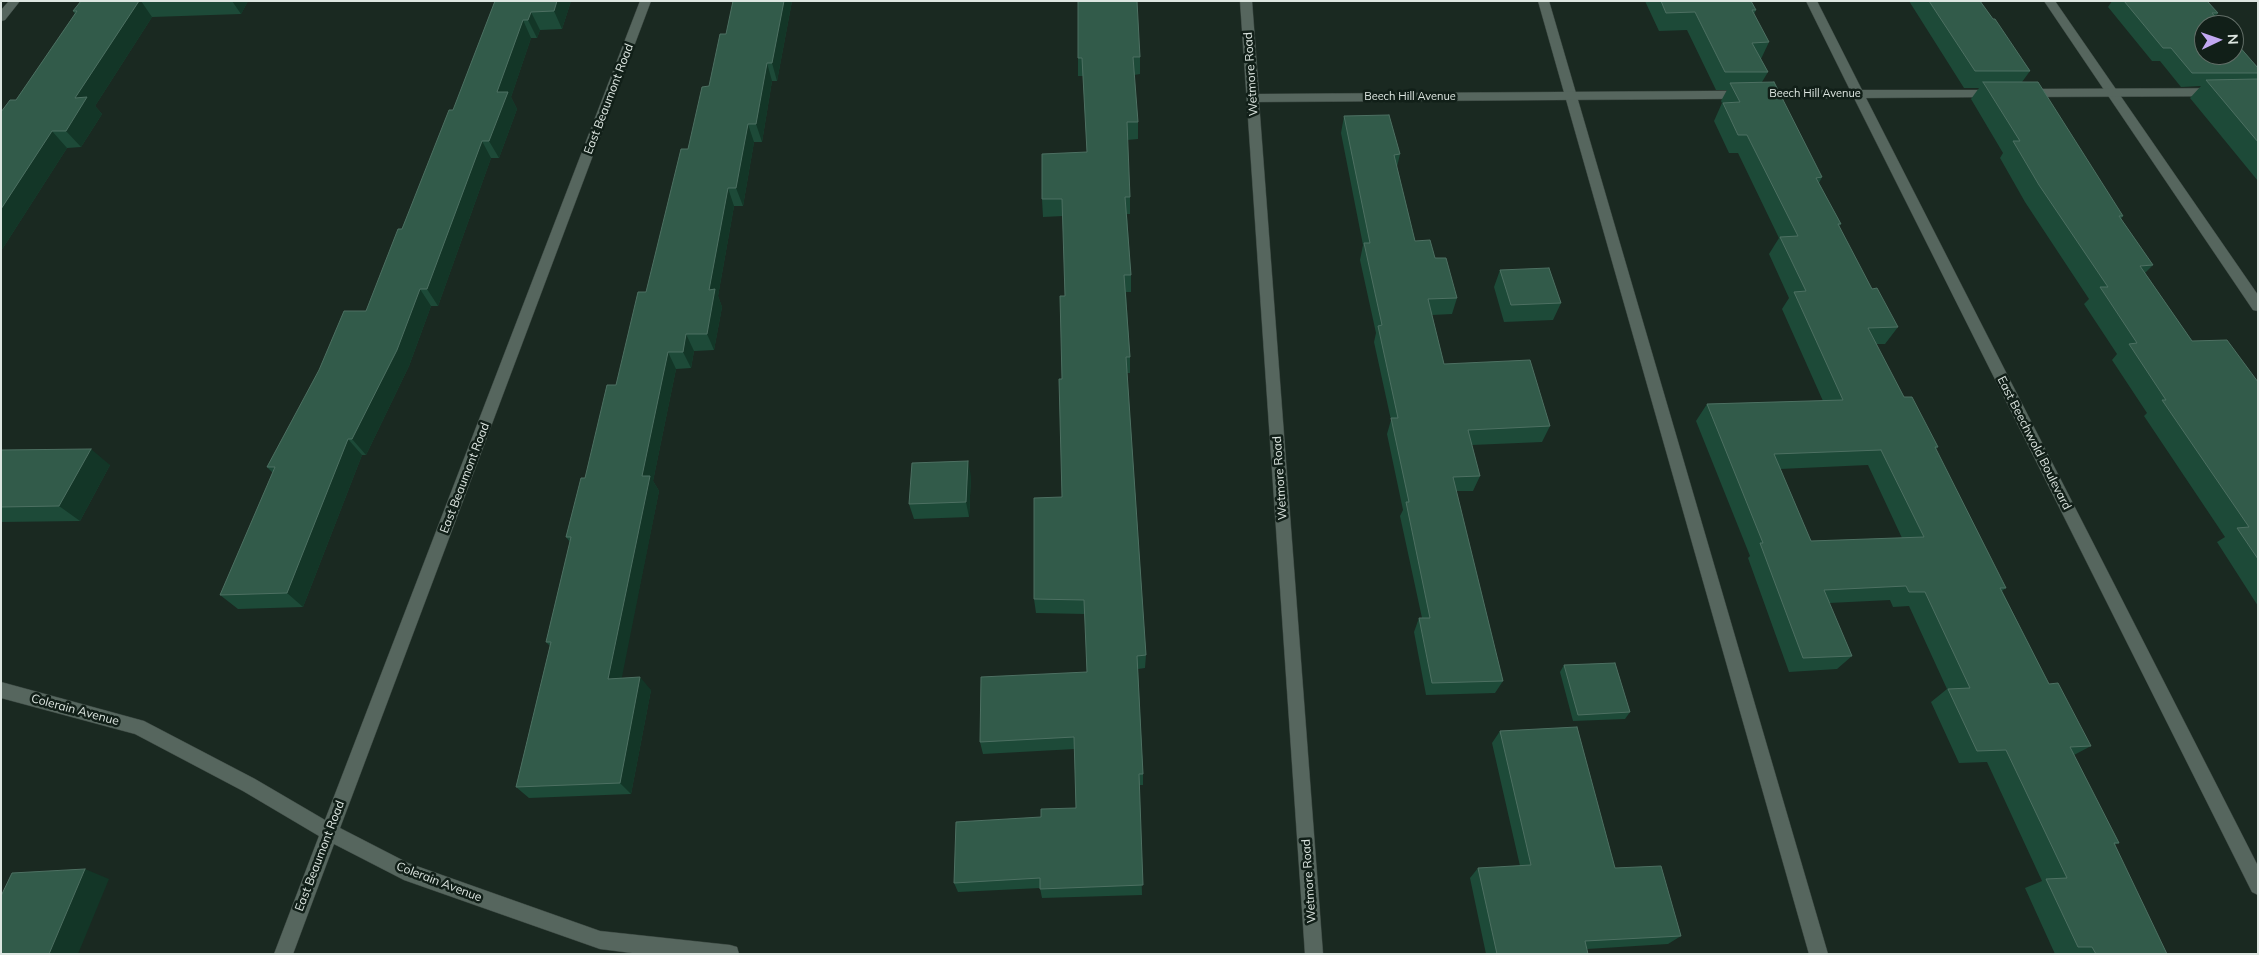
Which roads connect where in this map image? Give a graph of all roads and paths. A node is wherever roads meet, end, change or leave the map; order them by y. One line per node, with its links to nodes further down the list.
1 (15, 1): 7 (street)
2 (646, 1): 15 (street, East Beaumont Road)
3 (1246, 1): 12 (street, Wetmore Road)
4 (1543, 1): 11 (street)
5 (1811, 1): 10 (street, East Beechwold Boulevard)
6 (2049, 1): 9 (street)
7 (1, 18)
8 (2258, 92): 9 (street, Beech Hill Avenue)
9 (2111, 93): 10 (street, Beech Hill Avenue); 13 (street)
10 (1858, 94): 11 (street, Beech Hill Avenue); 16 (street, East Beechwold Boulevard)
11 (1570, 96): 12 (street, Beech Hill Avenue); 20 (street)
12 (1253, 98): 19 (street, Wetmore Road)
13 (2258, 306)
14 (1, 690): 15 (street, Colerain Avenue)
15 (329, 832): 17 (street, East Beaumont Road); 18 (street, Colerain Avenue)
16 (2258, 886)
17 (283, 954)
18 (730, 954)
19 (1314, 954)
20 (1819, 954)

